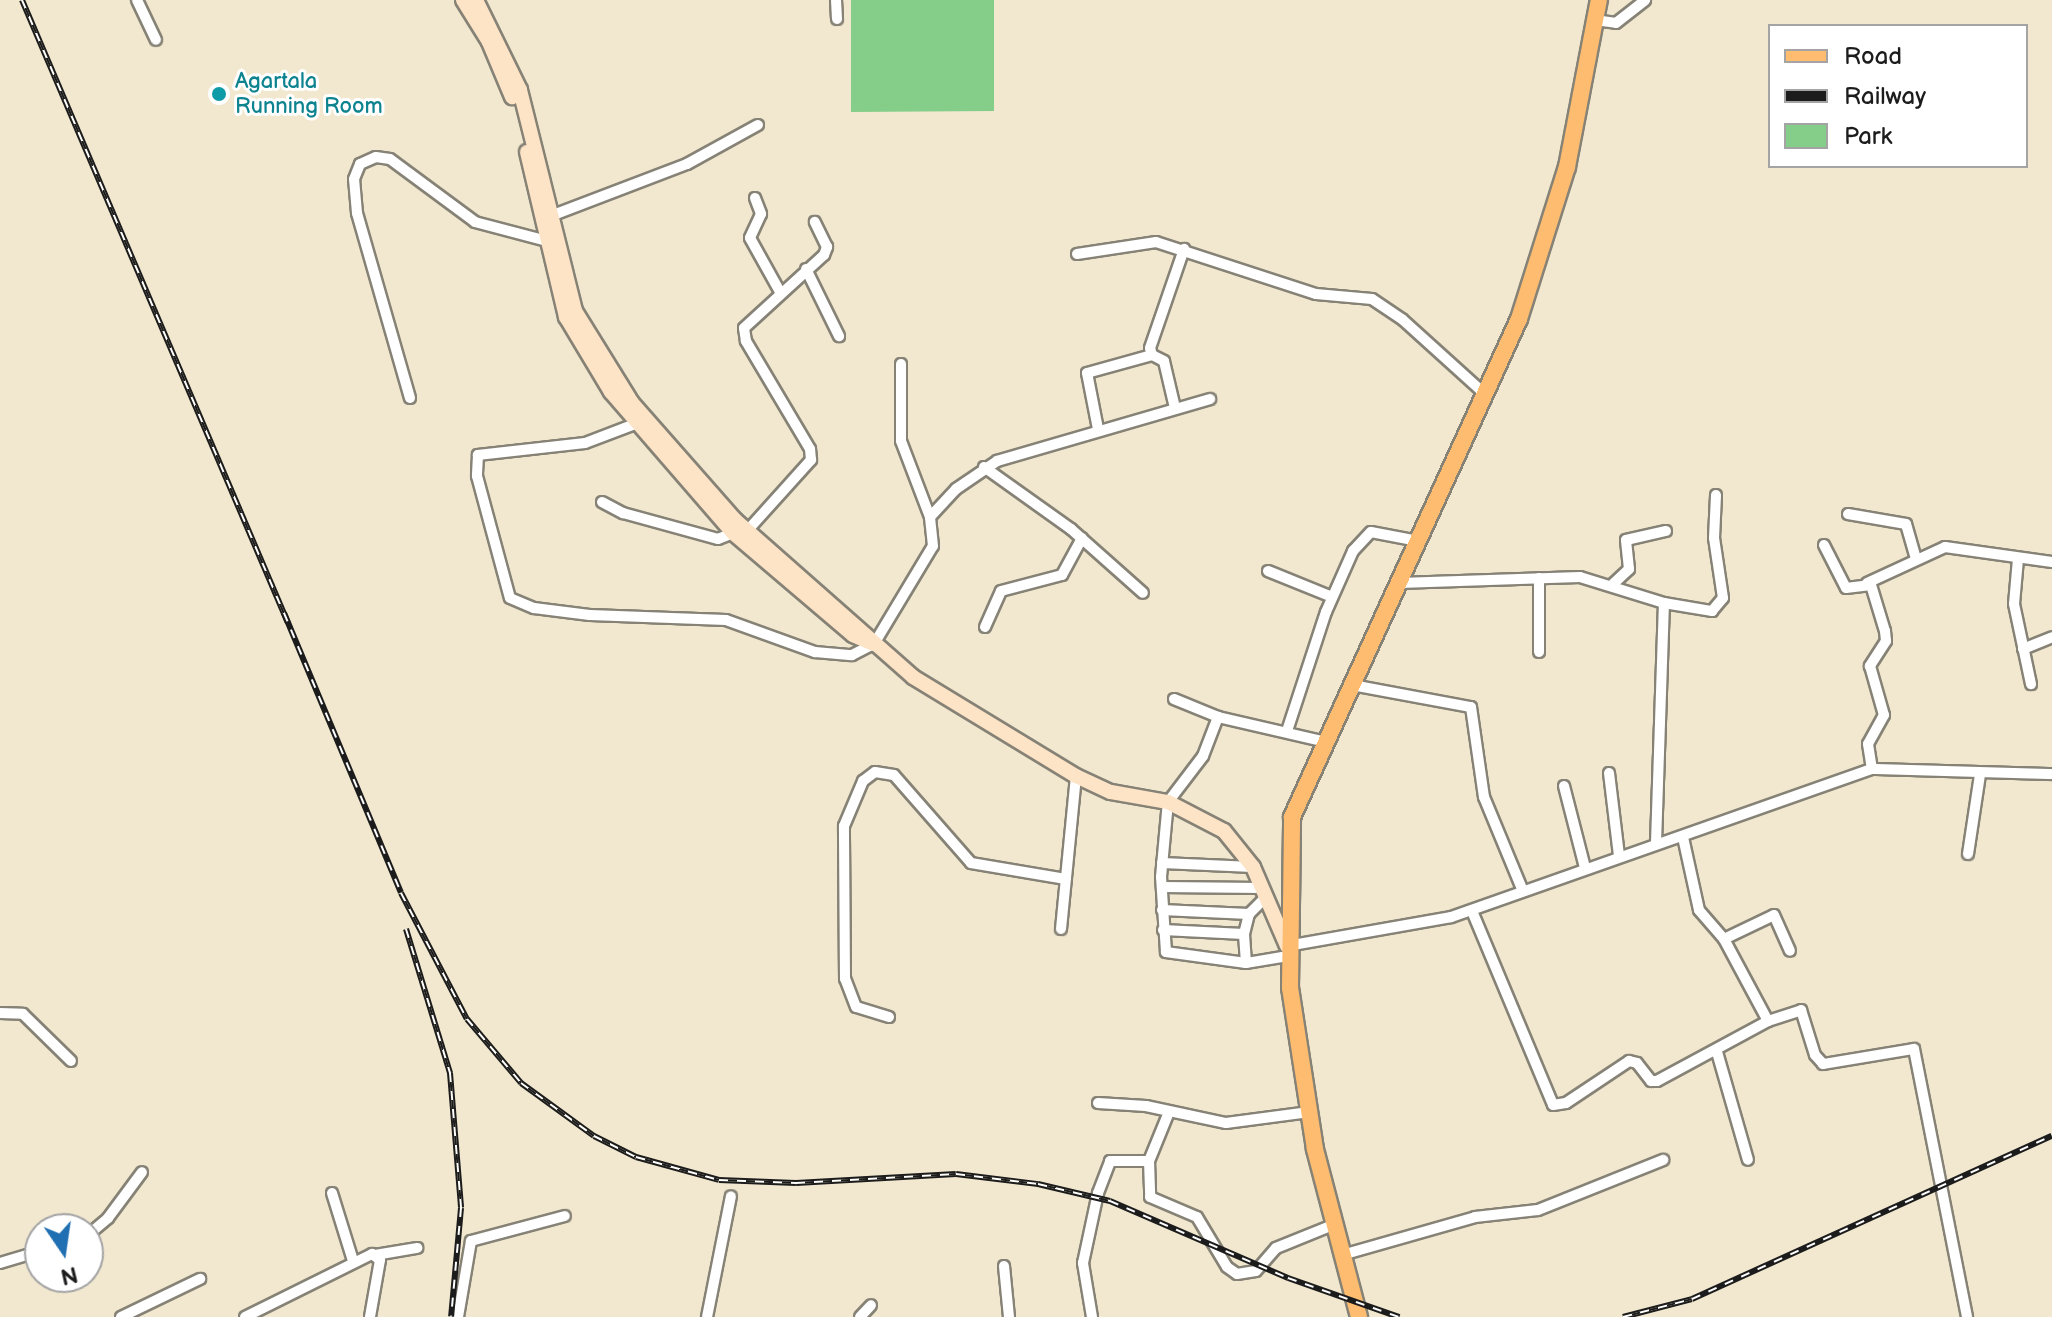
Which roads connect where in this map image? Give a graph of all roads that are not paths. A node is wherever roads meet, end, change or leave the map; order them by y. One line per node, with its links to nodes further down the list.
1 (137, 0): 9 (street)
2 (463, 0): 12 (street)
3 (476, 0): 12 (street)
4 (836, 0): 7 (street)
5 (1599, 0): 8 (main road)
6 (1645, 0): 8 (street)
7 (837, 19)
8 (1595, 20): 22 (main road)
9 (156, 40)
10 (758, 125): 12 (street)
11 (755, 198): 18 (street)
12 (547, 217): 14 (street); 25 (street)
13 (815, 222): 17 (street)
14 (547, 241): 23 (street); 25 (street)
15 (1184, 249): 16 (street); 20 (street); 22 (street)
16 (1077, 254)
17 (806, 269): 18 (street); 19 (street)
18 (780, 292): 34 (street)
19 (839, 336)
20 (1152, 355): 26 (street); 28 (street)
21 (901, 364): 33 (street)
22 (1485, 394): 37 (main road)
23 (410, 398)
24 (1210, 399): 26 (street)
25 (628, 406): 27 (street); 34 (street)
26 (1175, 408): 28 (street)
27 (635, 424): 34 (street); 52 (street)
28 (1098, 429): 29 (street)
29 (984, 467): 33 (street); 36 (street)
30 (1716, 495): 49 (street)
31 (602, 502): 34 (street)
32 (1848, 514): 39 (street)
33 (930, 517): 52 (street)
34 (736, 528): 52 (street)
35 (1666, 531): 46 (street)
36 (1082, 538): 47 (street); 50 (street)
37 (1418, 541): 44 (main road); 48 (street)
38 (1824, 545): 45 (street)
39 (1916, 558): 40 (street); 45 (street)
40 (2018, 559): 41 (street); 53 (street)
41 (2052, 562)
42 (1268, 571): 48 (street)
43 (1539, 578): 44 (street); 46 (street); 54 (street)
44 (1399, 583): 56 (main road)
45 (1867, 583): 61 (street)
46 (1613, 584): 49 (street)
47 (1143, 593)
48 (1332, 597): 59 (street)
49 (1664, 603): 69 (street)
50 (985, 627)
51 (2052, 637): 53 (street)
52 (874, 644): 65 (street)
53 (2023, 649): 55 (street)
54 (1539, 652)
55 (2031, 684)
56 (1352, 685): 60 (main road); 77 (street)
57 (1174, 699): 58 (street)
58 (1218, 717): 59 (street); 67 (street)
59 (1287, 731): 60 (street)
60 (1326, 742): 86 (main road)
61 (1872, 769): 64 (street); 68 (street)
62 (1609, 773): 71 (street)
63 (2052, 774): 64 (street)
64 (1980, 775): 70 (street)
65 (1076, 776): 67 (street); 75 (street)
66 (1564, 786): 74 (street)
67 (1168, 802): 72 (street); 73 (street)
68 (1683, 837): 69 (street); 85 (street)
69 (1656, 843): 71 (street)
70 (1968, 854)
71 (1619, 856): 74 (street)
72 (1162, 863): 73 (street); 76 (street)
73 (1253, 867): 78 (street)
74 (1585, 868): 77 (street)
75 (1066, 879): 82 (street); 90 (street)
76 (1162, 887): 78 (street); 79 (street)
77 (1523, 891): 80 (street)
78 (1264, 892): 81 (street); 86 (street)
79 (1162, 910): 81 (street); 83 (street)
80 (1472, 911): 86 (street); 92 (street)
81 (1249, 914): 84 (street)
82 (1061, 929)
83 (1163, 930): 84 (street); 88 (street)
84 (1244, 934): 88 (street)
85 (1724, 939): 87 (street); 91 (street)
86 (1287, 951): 88 (street); 96 (main road)
87 (1790, 951)
88 (1246, 963)
89 (0, 1013): 93 (street)
90 (889, 1017)
91 (1768, 1021): 92 (street); 124 (street)
92 (1717, 1052): 98 (street)
93 (71, 1061)
94 (1098, 1103): 95 (street)
95 (1169, 1112): 96 (street); 99 (street)
96 (1309, 1112): 105 (main road)
97 (1663, 1160): 108 (street)
98 (1748, 1160)
99 (1149, 1161): 105 (street); 122 (street)
100 (142, 1172): 104 (street)
101 (332, 1193): 110 (street)
102 (731, 1196): 119 (street)
103 (565, 1216): 118 (street)
104 (104, 1221)
105 (1333, 1225): 108 (main road)
106 (417, 1248): 107 (street)
107 (375, 1255): 110 (street); 117 (street)
108 (1342, 1255): 123 (main road)
109 (24, 1256): 111 (street)
110 (353, 1261): 116 (street)
111 (0, 1263)
112 (1004, 1266): 121 (street)
113 (200, 1279): 115 (street)
114 (871, 1305): 120 (street)
115 (121, 1317)
116 (245, 1317)
117 (370, 1317)
118 (458, 1317)
119 (707, 1317)
120 (860, 1317)
121 (1009, 1317)
122 (1092, 1317)
123 (1359, 1317)
124 (1967, 1317)

